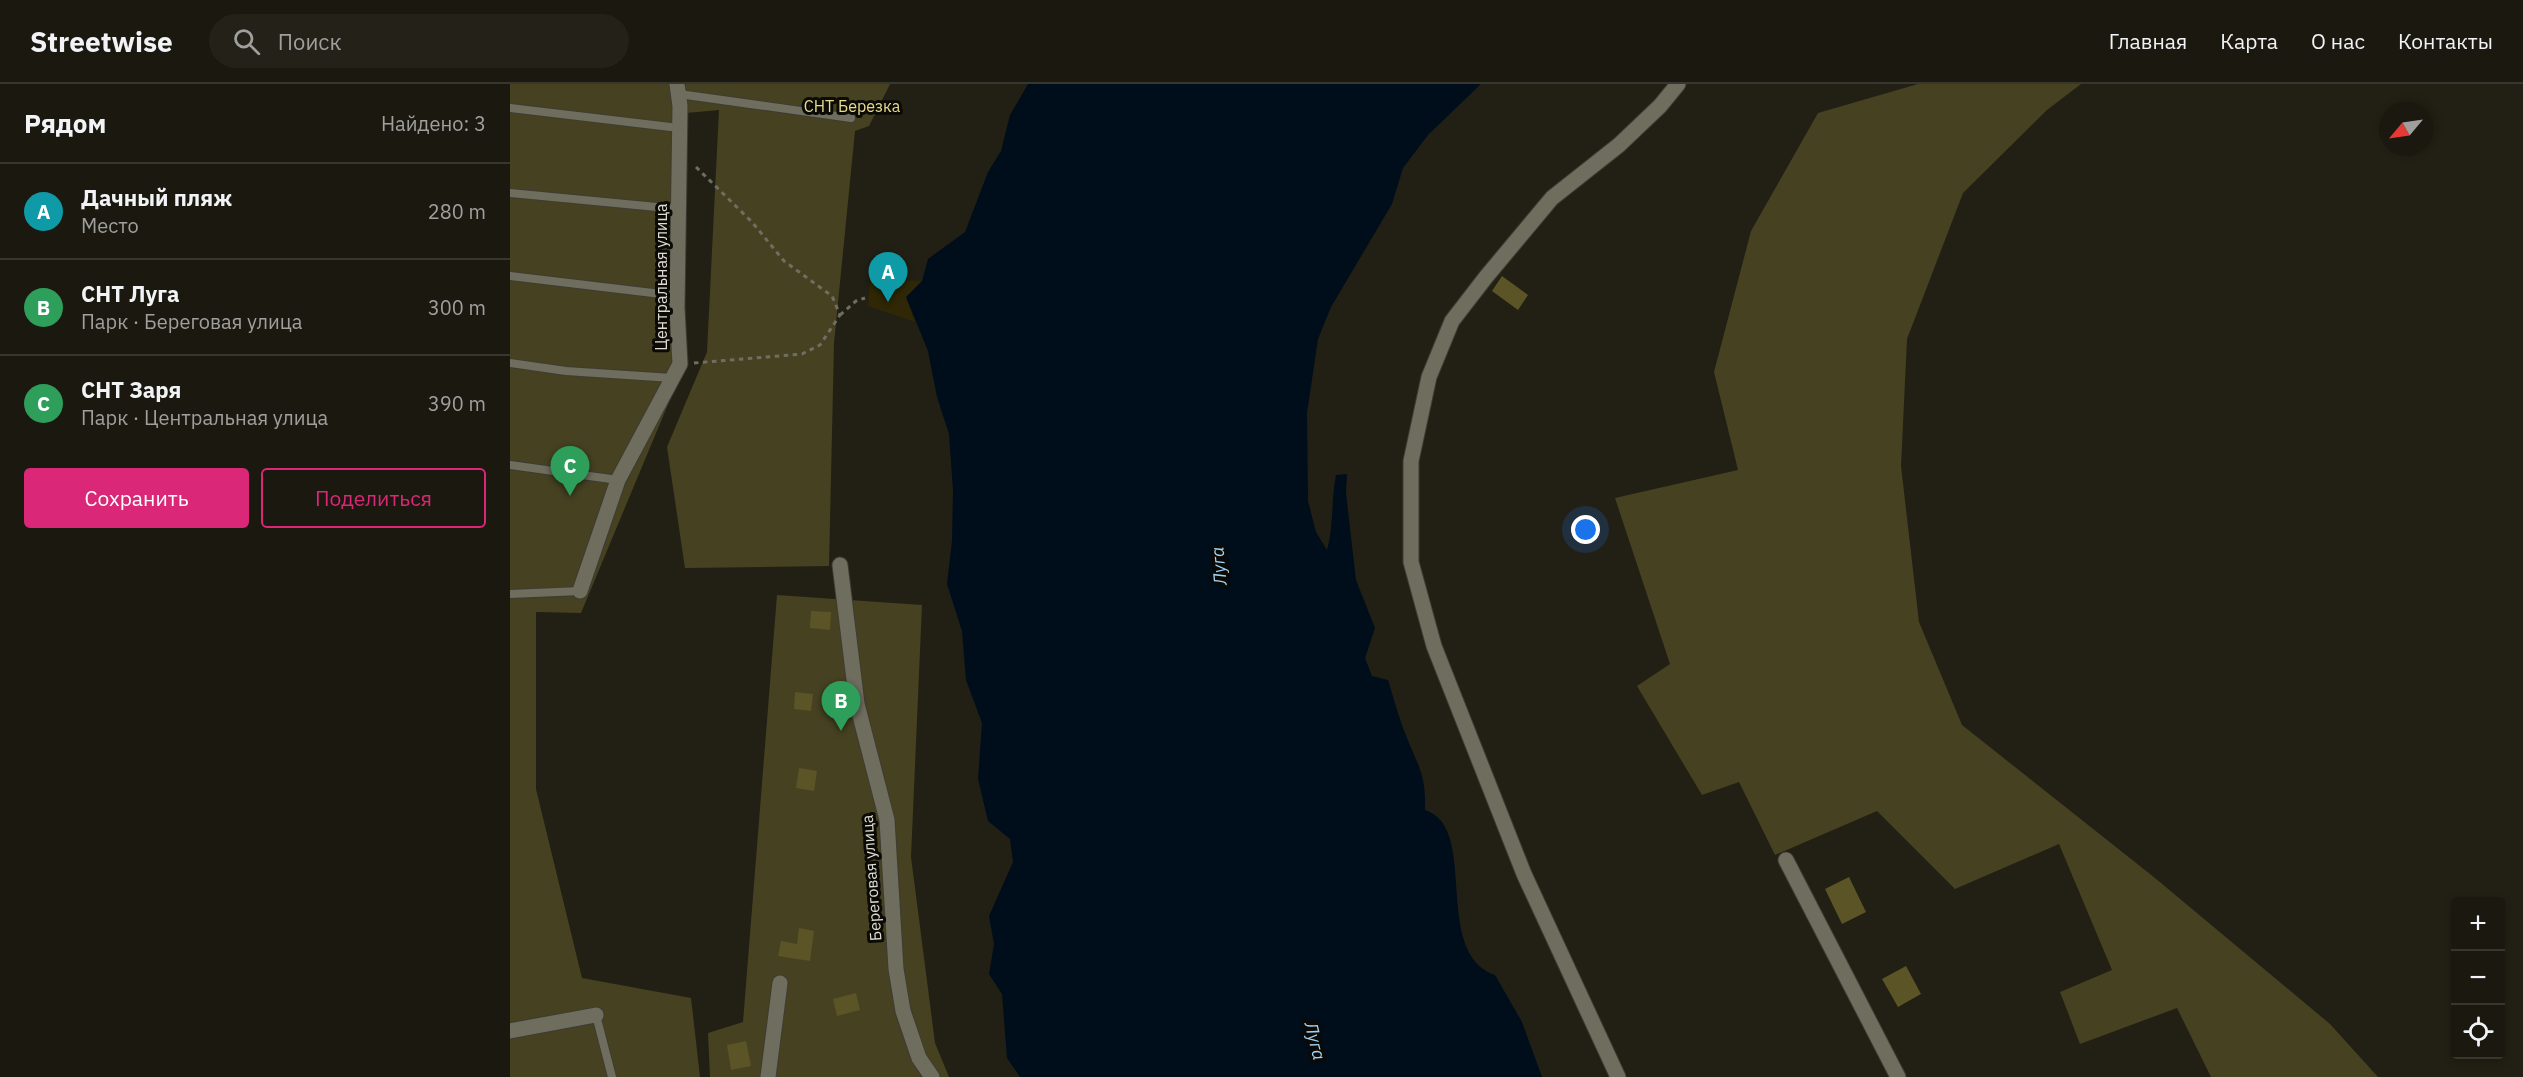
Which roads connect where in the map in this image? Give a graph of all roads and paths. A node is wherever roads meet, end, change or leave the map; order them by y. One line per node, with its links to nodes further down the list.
1 (1678, 84): 28 (street)
2 (678, 89): 4 (lane); 5 (street, Центральная улица)
3 (510, 108): 5 (lane)
4 (851, 118)
5 (679, 128): 6 (street, Центральная улица)
6 (679, 150): 8 (street, Центральная улица); 12 (path)
7 (510, 193): 8 (lane)
8 (678, 209): 10 (street, Центральная улица)
9 (510, 276): 10 (lane)
10 (678, 296): 14 (street, Центральная улица)
11 (865, 298): 12 (path)
12 (840, 315): 14 (path)
13 (510, 363): 15 (lane)
14 (680, 364): 15 (street, Центральная улица)
15 (672, 378): 17 (street, Центральная улица)
16 (510, 465): 17 (lane)
17 (618, 480): 19 (street, Центральная улица)
18 (840, 565): 27 (street, Береговая улица)
19 (580, 591): 20 (lane)
20 (510, 594)
21 (1786, 860): 29 (street)
22 (780, 983): 26 (street)
23 (596, 1015): 24 (street); 25 (lane)
24 (510, 1031)
25 (612, 1077)
26 (768, 1077)
27 (932, 1077)
28 (1618, 1077)
29 (1898, 1077)

